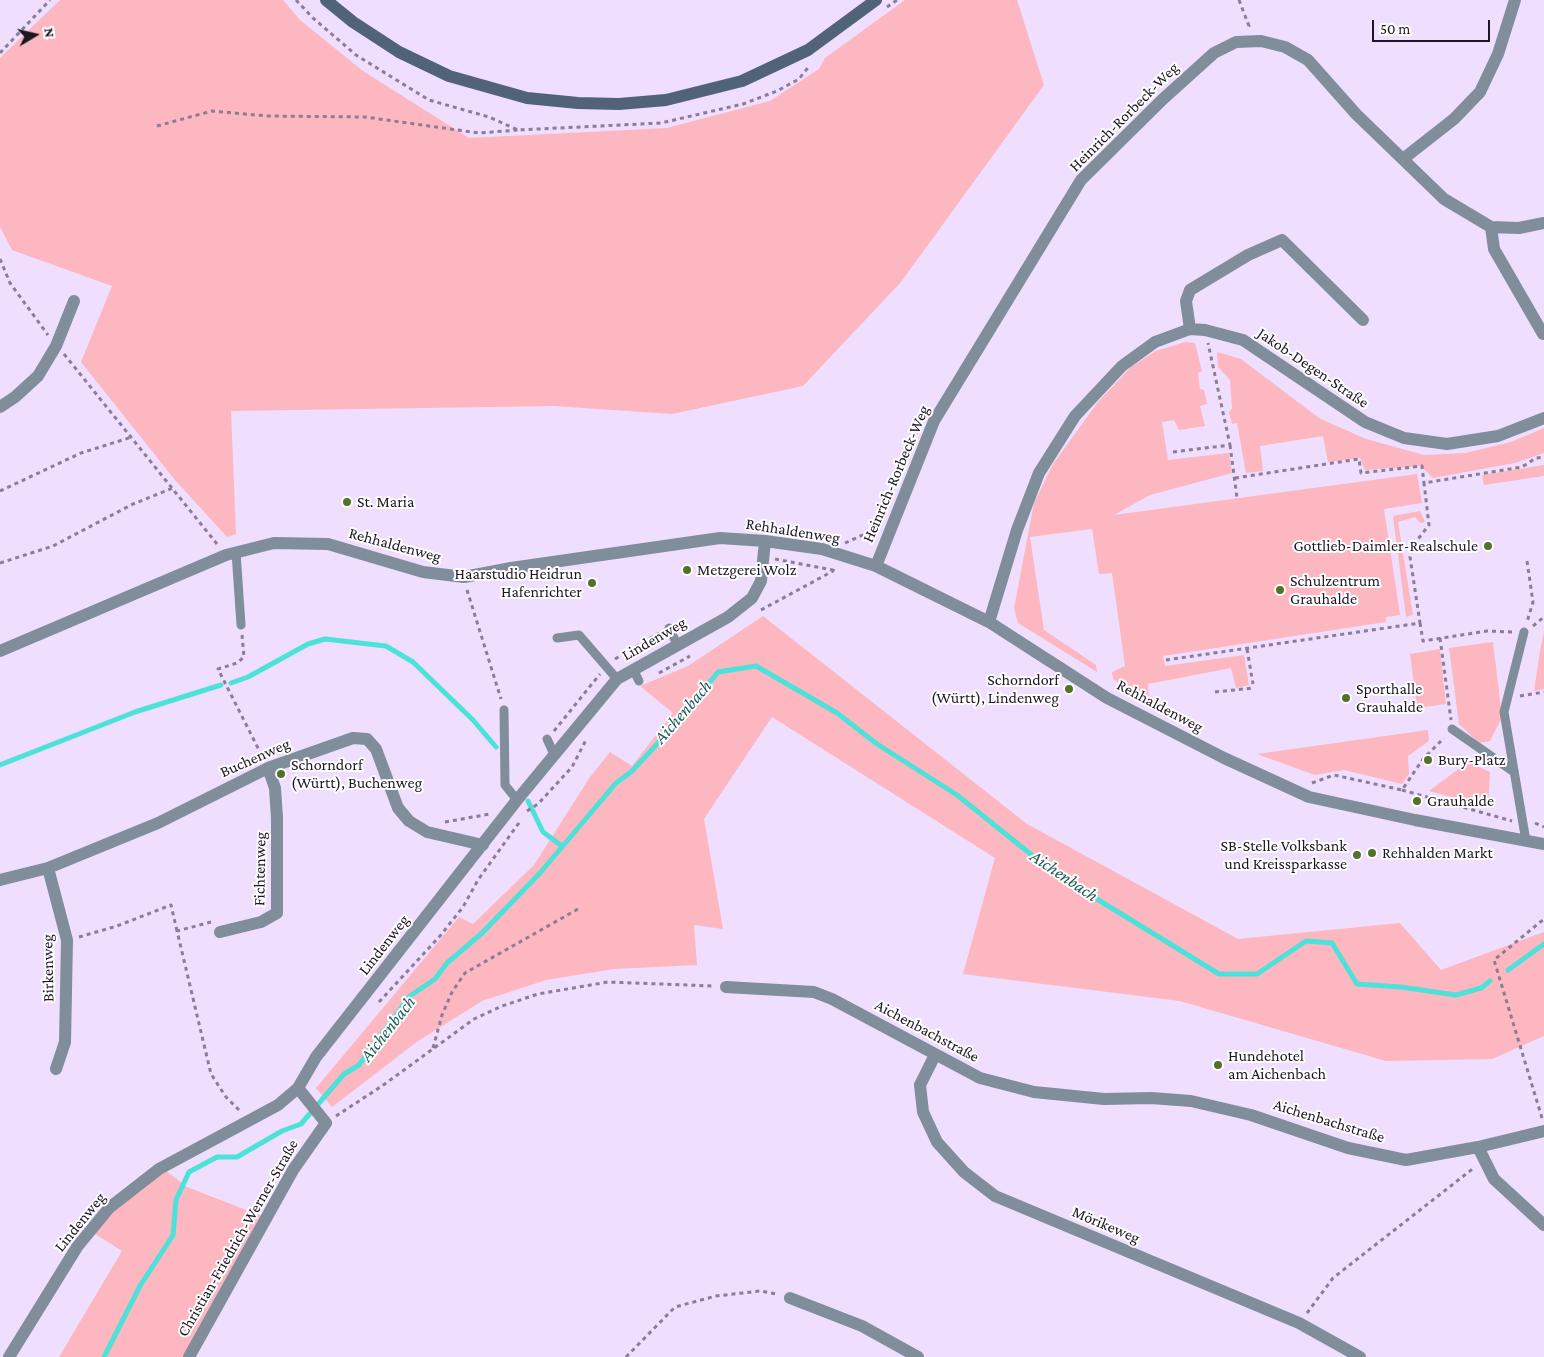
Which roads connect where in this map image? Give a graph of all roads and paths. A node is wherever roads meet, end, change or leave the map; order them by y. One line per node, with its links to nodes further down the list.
1 (50, 0): 7 (path)
2 (326, 0): 5 (main road)
3 (1239, 0): 6 (path)
4 (1515, 0): 10 (street)
5 (872, 1)
6 (1242, 42): 10 (street, Heinrich-Rorbeck-Weg); 31 (street, Heinrich-Rorbeck-Weg)
7 (0, 52)
8 (157, 126): 9 (path)
9 (518, 130)
10 (1403, 159): 12 (street, Heinrich-Rorbeck-Weg)
11 (1544, 223): 12 (street, Heinrich-Rorbeck-Weg)
12 (1491, 227): 18 (street)
13 (0, 260): 19 (path)
14 (74, 301): 19 (street)
15 (1363, 320): 16 (street)
16 (1190, 329): 17 (street, Jakob-Degen-Straße); 43 (street, Jakob-Degen-Straße)
17 (1206, 330): 21 (street, Jakob-Degen-Straße); 23 (path)
18 (1543, 334)
19 (56, 346): 20 (street); 22 (path)
20 (0, 406)
21 (1544, 418)
22 (132, 437): 28 (path); 29 (path)
23 (1230, 445): 24 (path); 26 (path)
24 (1173, 452)
25 (1544, 457): 27 (path)
26 (1235, 478): 27 (path); 30 (path)
27 (1424, 483): 44 (path)
28 (173, 488): 33 (path); 37 (path)
29 (0, 491)
30 (1237, 498)
31 (893, 522): 34 (path); 38 (street, Heinrich-Rorbeck-Weg)
32 (765, 541): 33 (street, Rehhaldenweg); 34 (street, Rehhaldenweg); 35 (street, Lindenweg)
33 (231, 553): 45 (lane); 52 (street, Rehhaldenweg)
34 (840, 554): 38 (street, Rehhaldenweg); 39 (path)
35 (764, 557): 39 (path); 50 (street, Lindenweg)
36 (1527, 561): 47 (path)
37 (0, 563)
38 (876, 566): 43 (street, Rehhaldenweg)
39 (833, 571): 41 (path)
40 (466, 588): 61 (path)
41 (755, 613)
42 (1544, 617): 47 (path)
43 (989, 622): 69 (street, Rehhaldenweg)
44 (1420, 623): 49 (path); 51 (path)
45 (241, 625): 66 (path)
46 (669, 628): 50 (lane)
47 (1524, 632): 49 (path); 67 (lane)
48 (556, 638): 56 (lane)
49 (1440, 638): 62 (path)
50 (676, 644): 55 (street, Lindenweg)
51 (1247, 648): 54 (path); 58 (path)
52 (0, 651)
53 (693, 654): 57 (path)
54 (1166, 660)
55 (633, 669): 56 (street, Lindenweg); 57 (lane)
56 (617, 679): 65 (street, Lindenweg)
57 (639, 681)
58 (1214, 692)
59 (1544, 692): 60 (path)
60 (1515, 697)
61 (504, 710): 70 (lane)
62 (1452, 729): 67 (lane); 68 (path)
63 (590, 734): 86 (path)
64 (547, 739): 65 (lane)
65 (554, 754): 70 (street, Lindenweg)
66 (268, 768): 74 (street, Buchenweg); 78 (street, Buchenweg); 83 (street, Fichtenweg)
67 (1514, 772): 72 (lane)
68 (1402, 790): 69 (path); 72 (path)
69 (1293, 791): 75 (street, Rehhaldenweg)
70 (517, 800): 71 (street, Lindenweg)
71 (500, 822): 74 (path); 77 (street, Lindenweg)
72 (1523, 823): 73 (path); 75 (lane)
73 (1535, 823)
74 (427, 832): 77 (street, Buchenweg)
75 (1526, 841): 76 (street, Rehhaldenweg)
76 (1544, 844)
77 (483, 845): 90 (street, Lindenweg)
78 (48, 868): 79 (street, Buchenweg); 84 (street, Birkenweg)
79 (0, 880)
80 (578, 909): 87 (path)
81 (1544, 919): 93 (path)
82 (177, 931): 83 (path); 84 (path); 91 (path)
83 (220, 932)
84 (67, 940): 89 (street, Birkenweg)
85 (726, 986): 87 (path); 88 (street, Aichenbachstraße)
86 (373, 1009)
87 (433, 1048): 92 (path)
88 (935, 1056): 95 (street, Aichenbachstraße); 99 (street, Mörikeweg)
89 (56, 1069)
90 (298, 1088): 91 (street, Lindenweg); 92 (street)
91 (249, 1122): 100 (street, Lindenweg)
92 (326, 1123): 101 (street, Christian-Friedrich-Werner-Straße)
93 (1544, 1126)
94 (1544, 1131): 95 (street, Aichenbachstraße)
95 (1478, 1147): 96 (street)
96 (1484, 1161): 97 (street); 99 (path)
97 (1544, 1225)
98 (790, 1298): 102 (path); 103 (street)
99 (1299, 1324): 104 (street, Mörikeweg)
100 (9, 1357)
101 (189, 1357)
102 (626, 1357)
103 (918, 1357)
104 (1360, 1357)

